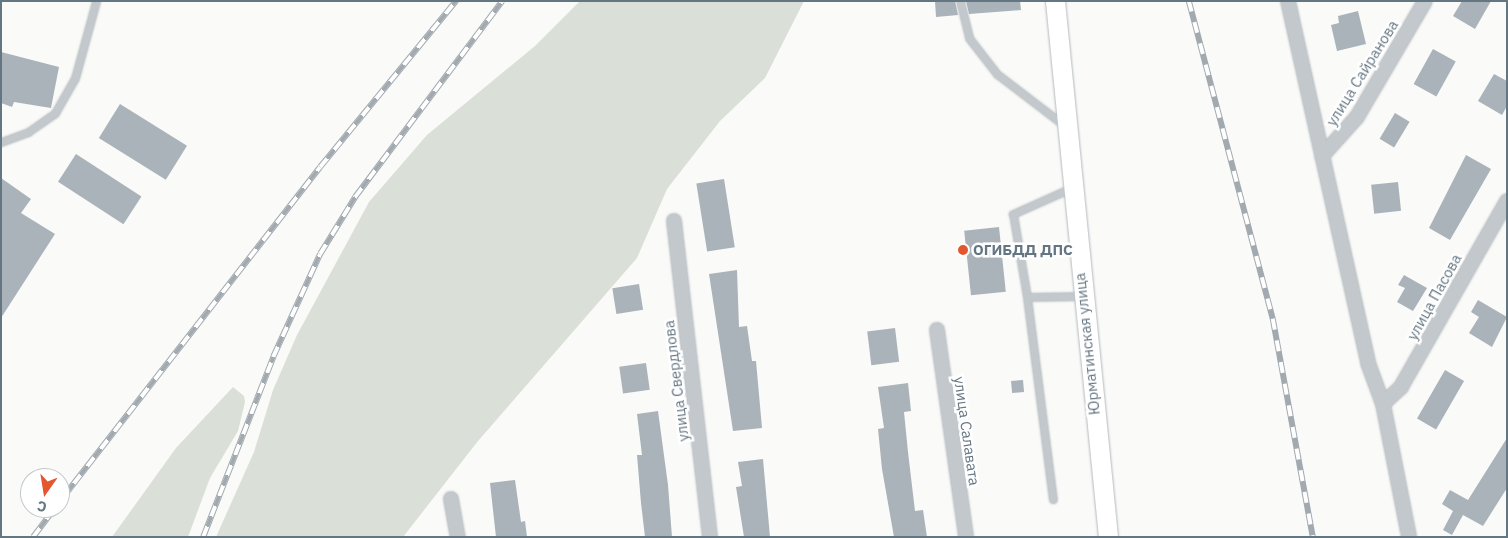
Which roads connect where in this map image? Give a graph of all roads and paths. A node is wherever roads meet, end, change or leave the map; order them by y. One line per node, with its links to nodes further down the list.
1 (96, 1): 7 (lane)
2 (960, 1): 6 (lane)
3 (1055, 1): 6 (main road, Юрматинская улица)
4 (1288, 1): 8 (street)
5 (1425, 1): 8 (street, улица Сайранова)
6 (1065, 126): 9 (main road, Юрматинская улица)
7 (1, 142)
8 (1322, 156): 15 (street)
9 (1071, 188): 12 (main road, Юрматинская улица); 13 (lane)
10 (1507, 200): 15 (street, улица Пасова)
11 (674, 221): 19 (street, улица Свердлова)
12 (1082, 296): 13 (lane); 21 (main road, Юрматинская улица)
13 (1028, 297): 17 (lane)
14 (937, 330): 20 (street, улица Салавата)
15 (1383, 404): 22 (street)
16 (451, 499): 18 (street)
17 (1053, 499)
18 (458, 537)
19 (710, 537)
20 (966, 537)
21 (1108, 537)
22 (1409, 537)

